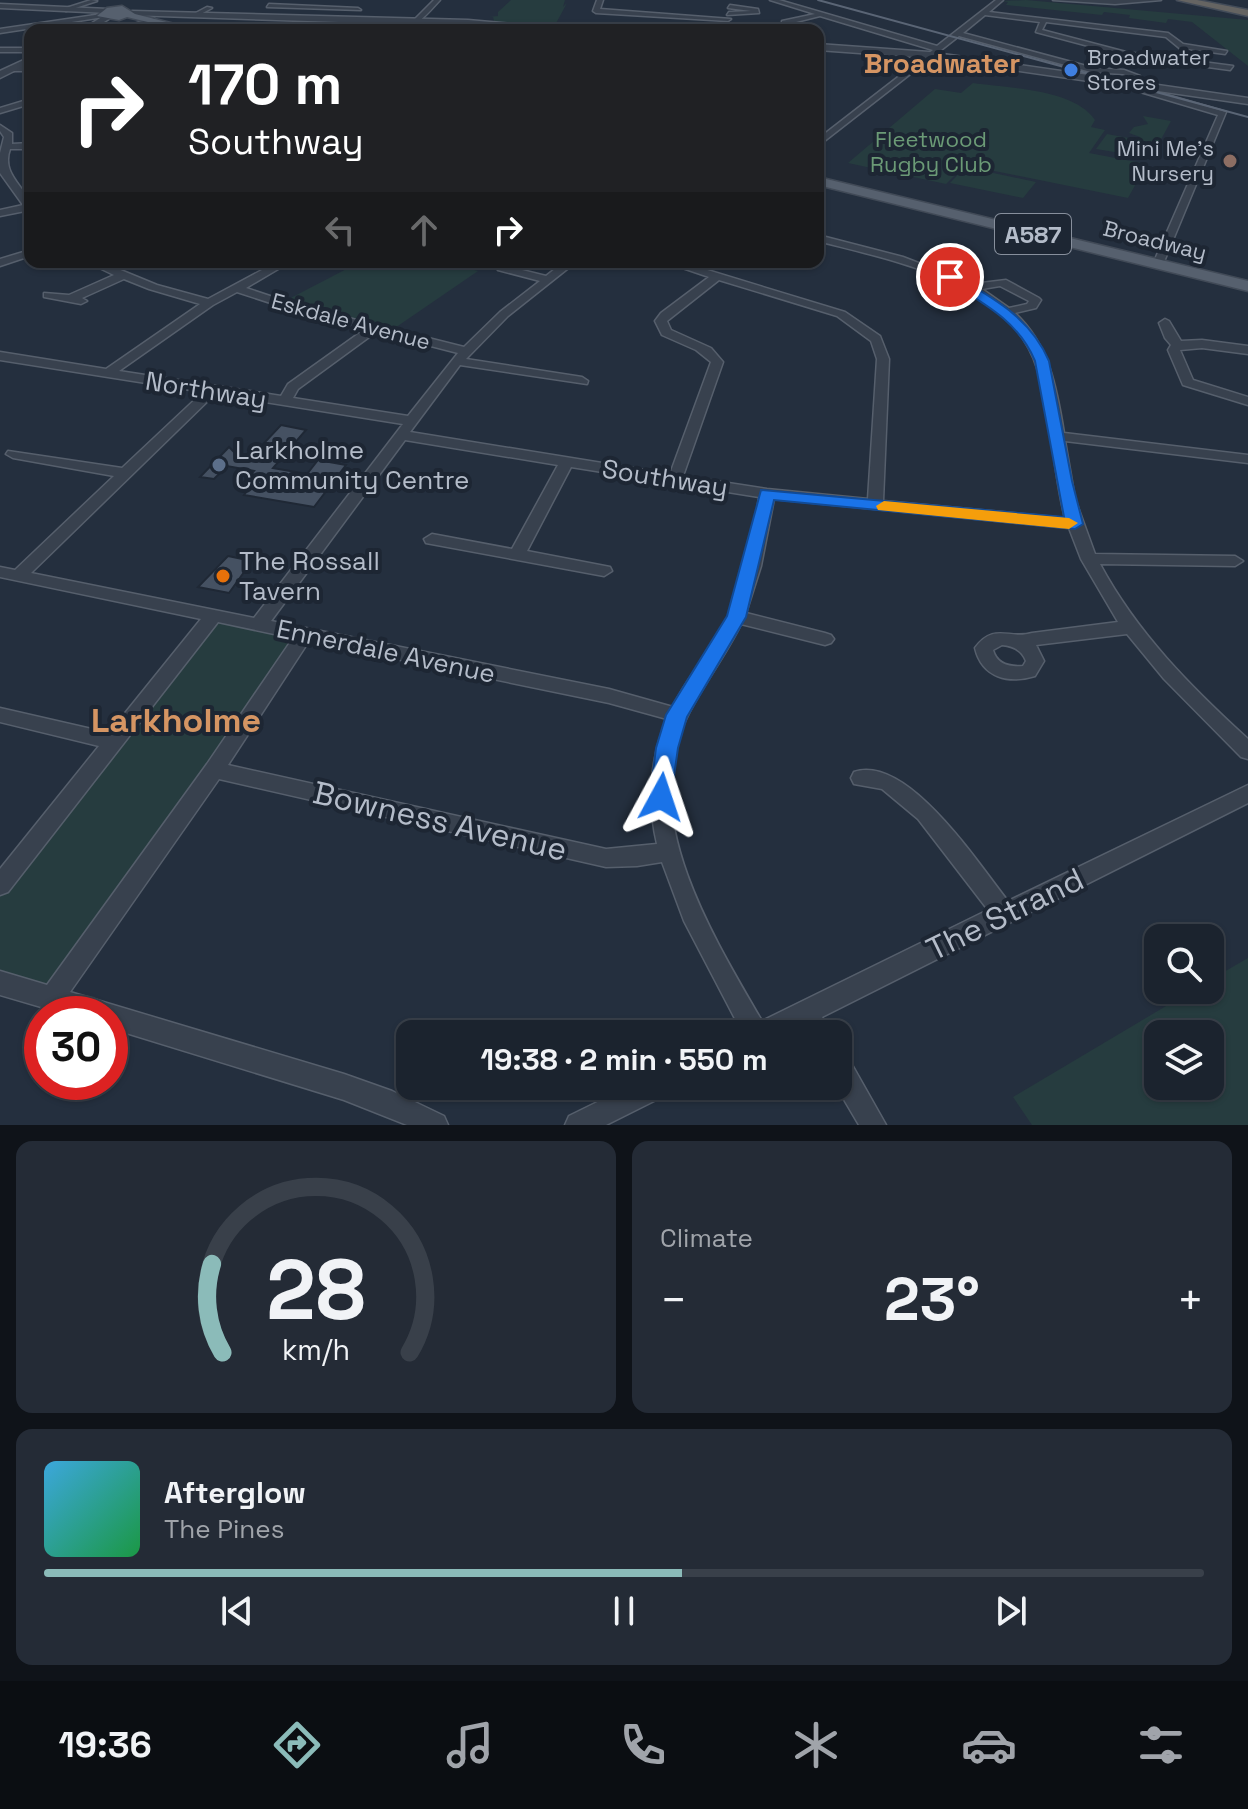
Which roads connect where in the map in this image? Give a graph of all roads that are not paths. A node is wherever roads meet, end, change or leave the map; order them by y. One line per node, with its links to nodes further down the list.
1 (437, 0): 25 (street)
2 (600, 0): 14 (street)
3 (773, 0): 21 (street)
4 (992, 0): 5 (street)
5 (1000, 0): 18 (street)
6 (1057, 0): 7 (street)
7 (1157, 0)
8 (1182, 0): 19 (highway)
9 (92, 1): 13 (street); 17 (main road)
10 (276, 4): 22 (street)
11 (0, 6): 13 (street)
12 (209, 8): 20 (street)
13 (66, 9): 17 (street)
14 (729, 10)
15 (1049, 10): 24 (street)
16 (838, 11): 21 (street)
17 (118, 12): 20 (street); 23 (main road); 26 (street); 27 (street)
18 (985, 13): 24 (street); 39 (street)
19 (1248, 13)
20 (195, 15): 22 (street)
21 (821, 15): 32 (street); 33 (street)
22 (347, 19): 25 (street)
23 (154, 20): 28 (street); 29 (main road)
24 (1042, 20): 38 (street); 47 (street)
25 (416, 21): 30 (street); 31 (street)
26 (43, 24)
27 (96, 24)
28 (139, 24)
29 (170, 24)
30 (410, 24)
31 (470, 24)
32 (794, 24)
33 (851, 24): 37 (street); 37 (street)
34 (24, 27): 36 (street)
35 (1176, 27): 40 (street)
36 (0, 31)
37 (873, 31): 45 (street)
38 (1145, 32): 40 (street); 47 (street)
39 (957, 33): 45 (street); 53 (street)
40 (1171, 36): 41 (street)
41 (1184, 46): 46 (street); 48 (street)
42 (824, 47): 45 (street)
43 (0, 50): 44 (street)
44 (24, 50)
45 (934, 52): 55 (street); 60 (street)
46 (1225, 52)
47 (1131, 54): 48 (street); 53 (street)
48 (1183, 61): 50 (street)
49 (24, 63): 51 (street)
50 (1230, 68)
51 (13, 69): 52 (street); 54 (street)
52 (24, 69)
53 (1124, 72): 55 (street)
54 (0, 75)
55 (1137, 85): 56 (street); 70 (street)
56 (1248, 101)
57 (24, 103): 58 (street)
58 (0, 111)
59 (0, 127): 61 (street)
60 (824, 138)
61 (6, 143): 62 (street)
62 (1, 172): 64 (street)
63 (824, 182): 70 (main road, Broadway / A587)
64 (24, 200)
65 (24, 208): 66 (street)
66 (0, 213)
67 (824, 240): 81 (street)
68 (24, 255): 69 (street)
69 (0, 263)
70 (1158, 264): 79 (main road, Broadway / A587)
71 (104, 268): 76 (street)
72 (274, 268): 80 (street)
73 (502, 268): 78 (street)
74 (562, 268): 78 (street)
75 (691, 268): 77 (street)
76 (121, 276): 82 (street); 83 (street)
77 (718, 276): 103 (street); 105 (street)
78 (546, 279): 90 (street)
79 (1248, 286)
80 (236, 288): 83 (street); 86 (street, Eskdale Avenue)
81 (972, 288): 84 (street); 84 (street)
82 (48, 295)
83 (209, 303): 91 (street)
84 (1006, 312): 98 (street)
85 (1165, 323): 87 (street)
86 (373, 328): 90 (street, Eskdale Avenue); 95 (street)
87 (1178, 345): 88 (street); 94 (street)
88 (1248, 350)
89 (0, 356): 91 (street, Northway)
90 (462, 356): 92 (street, Eskdale Avenue); 96 (street)
91 (107, 374): 93 (street, Northway)
92 (582, 381)
93 (211, 391): 95 (street, Northway); 102 (street)
94 (1248, 401)
95 (284, 402): 96 (street, Northway)
96 (412, 421): 97 (street)
97 (401, 435): 101 (street, Southway); 116 (street)
98 (1056, 436): 100 (street); 106 (street)
99 (13, 454): 102 (street)
100 (1248, 459)
101 (566, 462): 103 (street, Southway); 108 (street)
102 (125, 473): 113 (street)
103 (675, 479): 104 (street, Southway)
104 (767, 494): 105 (street, Southway); 115 (street)
105 (875, 505): 106 (street, Southway)
106 (1075, 524): 109 (street)
107 (432, 539): 108 (street)
108 (518, 553): 111 (street)
109 (1089, 559): 110 (street); 117 (street)
110 (1235, 561)
111 (604, 571)
112 (0, 572): 113 (street, Ennerdale Avenue)
113 (18, 576): 114 (street, Ennerdale Avenue)
114 (214, 615): 116 (street, Ennerdale Avenue); 123 (street)
115 (737, 617): 119 (street); 122 (street)
116 (259, 624): 118 (street, Ennerdale Avenue)
117 (1130, 627): 120 (street); 124 (street)
118 (304, 635): 122 (street, Ennerdale Avenue); 125 (street)
119 (825, 639)
120 (1023, 644)
121 (0, 715): 123 (street)
122 (677, 715): 128 (street)
123 (114, 742): 129 (street)
124 (1248, 751)
125 (214, 770): 128 (street, Bowness Avenue); 133 (street)
126 (861, 778): 130 (street)
127 (1248, 793): 130 (street, The Strand)
128 (668, 851): 135 (street)
129 (0, 885)
130 (1004, 913): 134 (street, The Strand)
131 (0, 983): 132 (street)
132 (45, 996)
133 (53, 996)
134 (807, 1013): 136 (street, The Strand); 137 (street)
135 (751, 1020)
136 (791, 1020)
137 (811, 1020)
138 (128, 1021): 141 (street)
139 (852, 1089): 143 (street)
140 (629, 1100): 142 (street)
141 (435, 1125)
142 (578, 1125)
143 (873, 1125)

